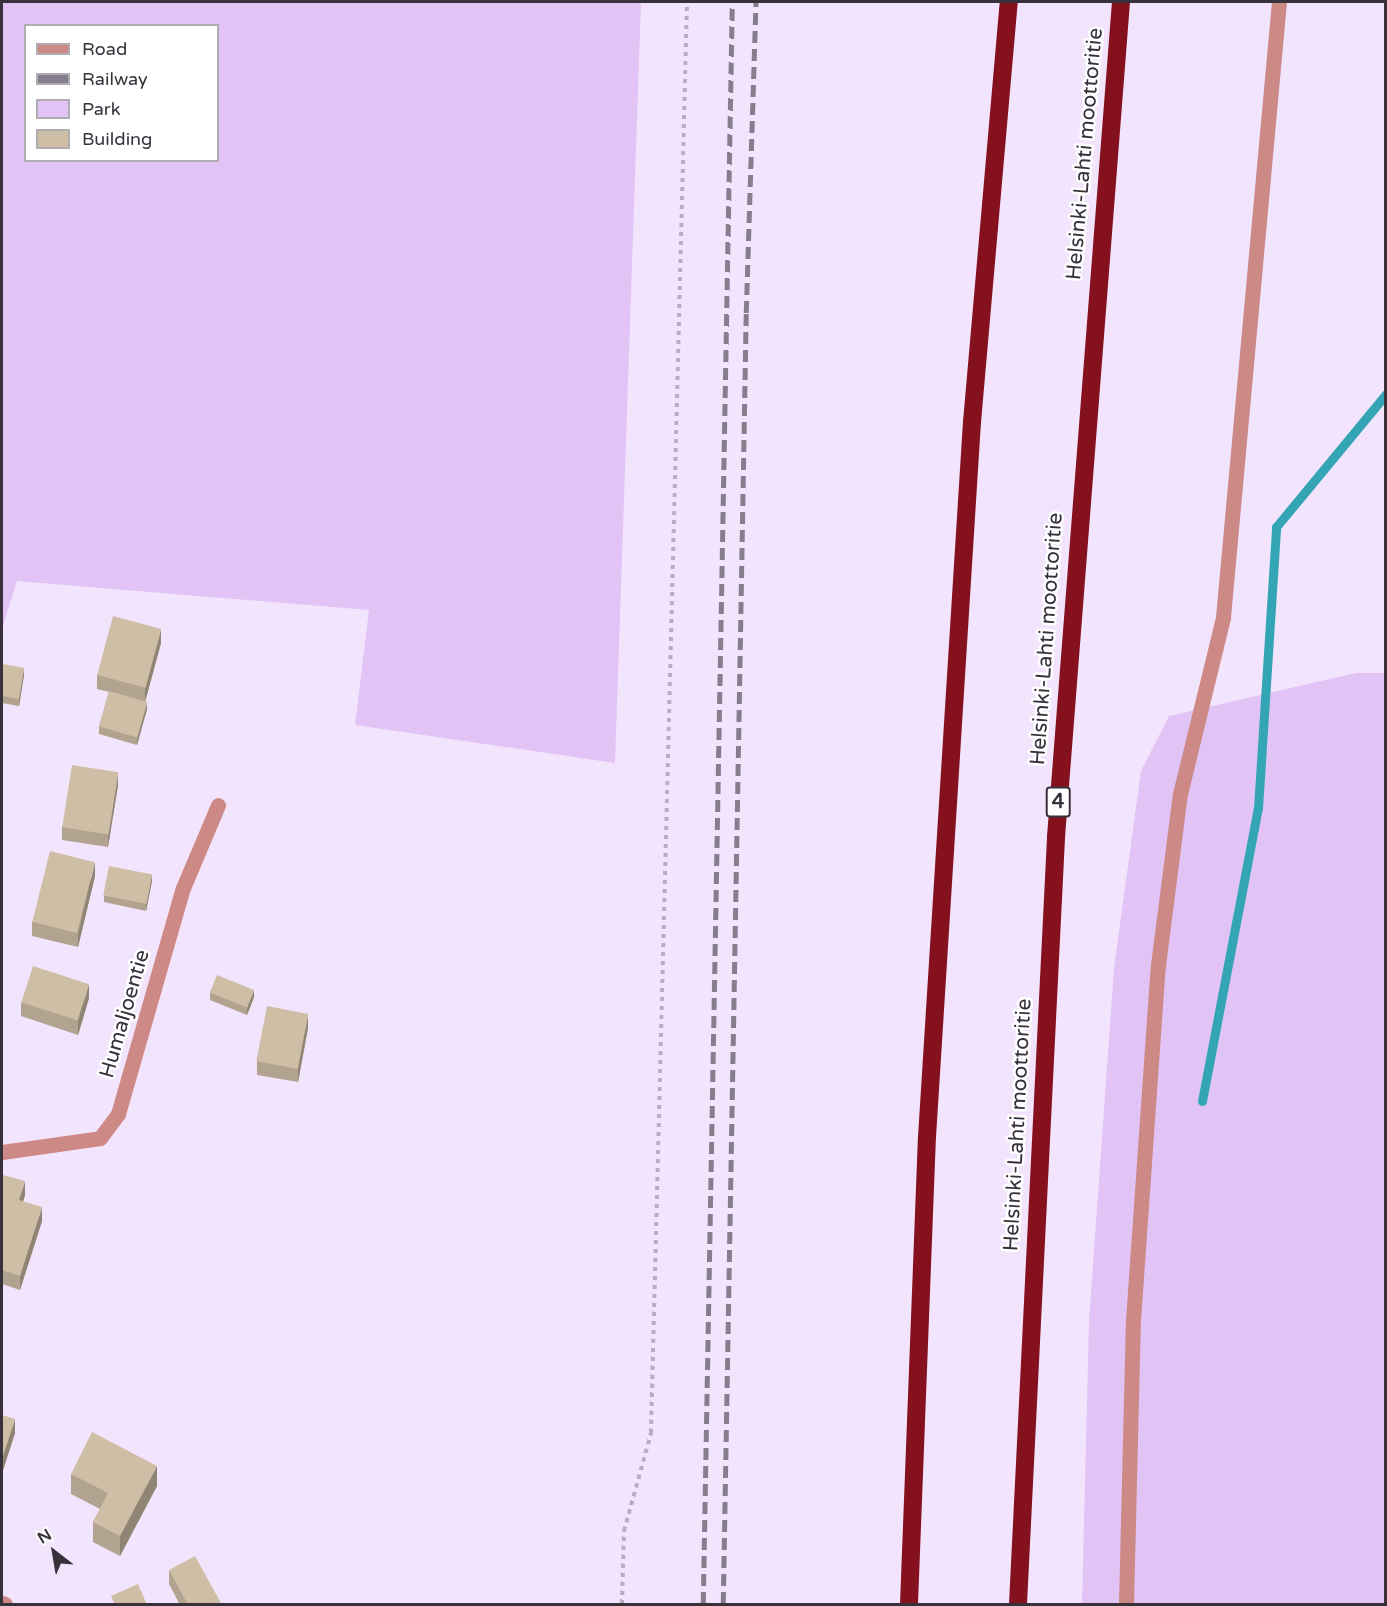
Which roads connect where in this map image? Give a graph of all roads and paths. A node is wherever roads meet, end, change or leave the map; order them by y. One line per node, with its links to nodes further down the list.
1 (687, 2): 7 (path)
2 (1009, 2): 8 (highway)
3 (1121, 2): 9 (highway, Helsinki-Lahti moottoritie / 4)
4 (1279, 2): 10 (street)
5 (218, 805): 6 (street, Humaljoentie)
6 (2, 1152)
7 (622, 1605)
8 (909, 1605)
9 (1018, 1605)
10 (1126, 1605)

